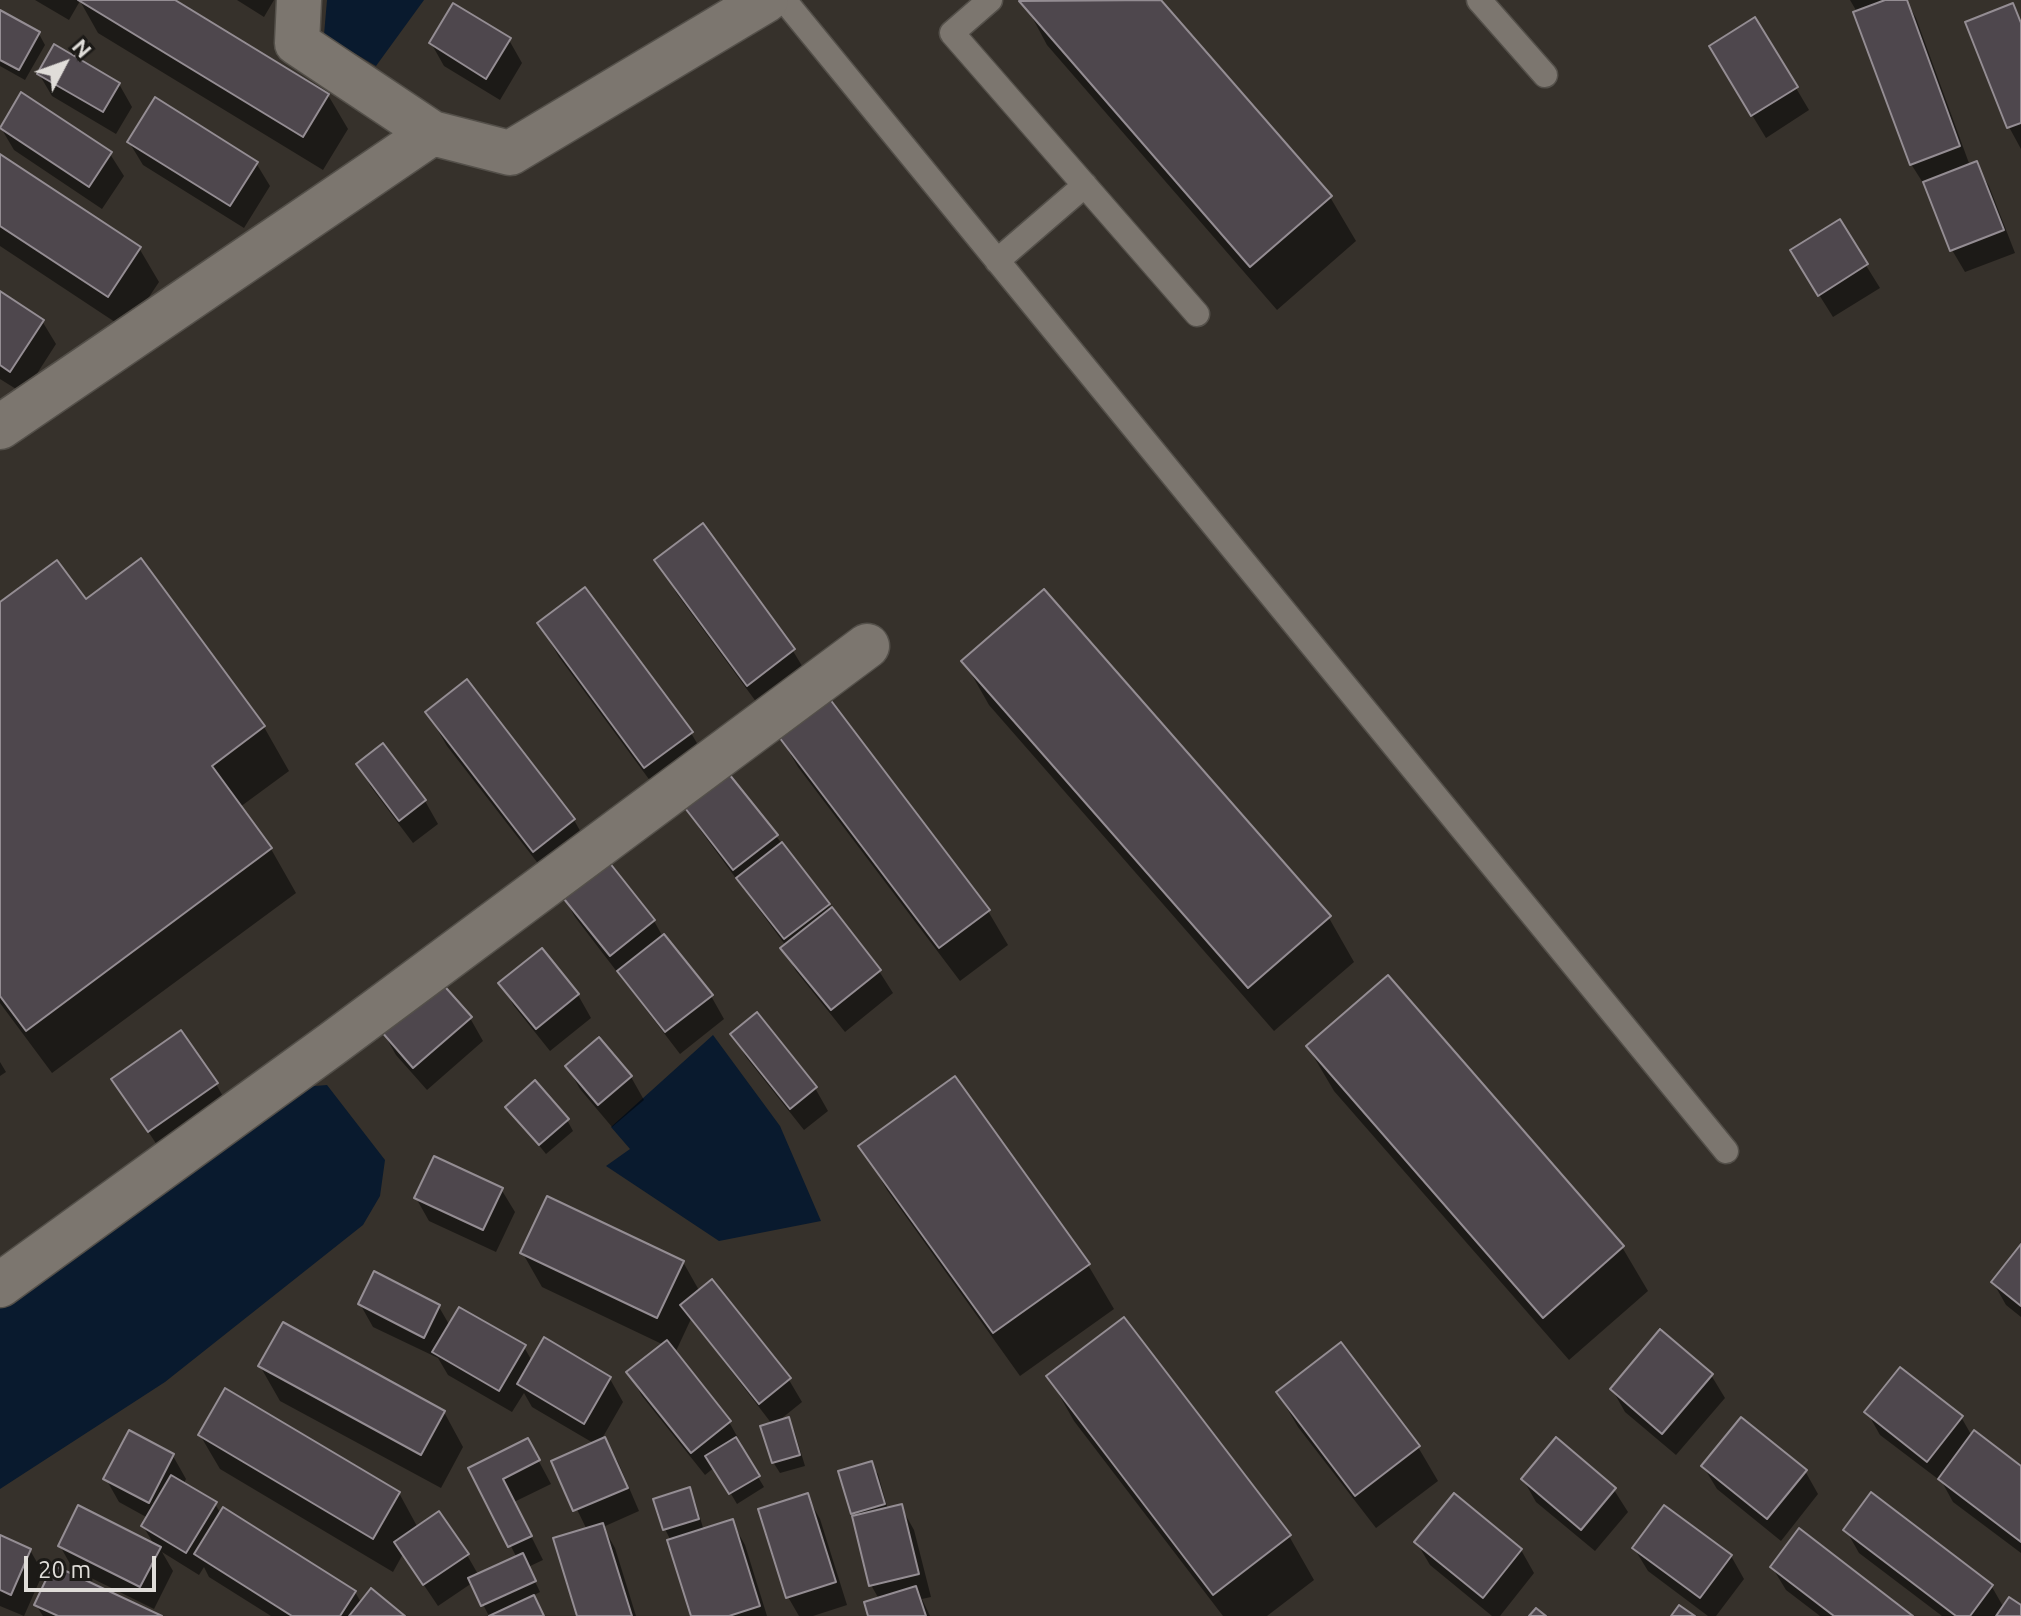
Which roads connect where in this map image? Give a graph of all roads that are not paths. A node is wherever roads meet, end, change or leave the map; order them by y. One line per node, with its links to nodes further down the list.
1 (299, 0): 7 (street)
2 (766, 0): 7 (street)
3 (784, 0): 9 (lane)
4 (990, 0): 8 (lane)
5 (1479, 0): 6 (lane)
6 (1545, 75)
7 (432, 133): 11 (street)
8 (1085, 185): 9 (lane); 10 (lane)
9 (997, 261): 13 (lane)
10 (1197, 314)
11 (0, 427)
12 (867, 646): 14 (street)
13 (1726, 1151)
14 (0, 1285)

